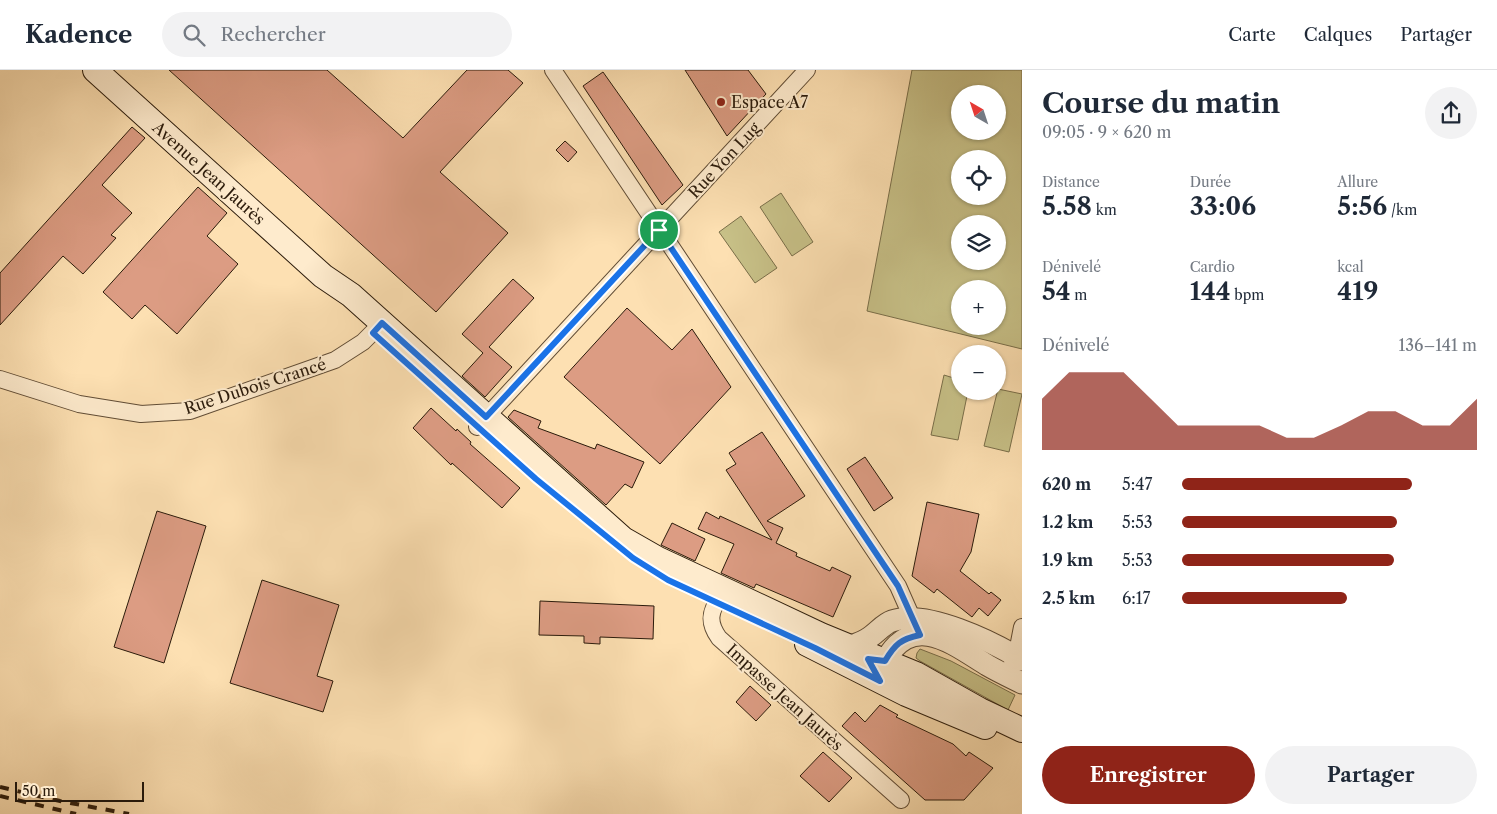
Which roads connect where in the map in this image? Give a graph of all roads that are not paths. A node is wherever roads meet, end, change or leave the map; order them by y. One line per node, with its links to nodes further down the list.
1 (95, 70): 5 (main road, Avenue Jean Jaurès)
2 (553, 70): 4 (street)
3 (807, 70): 4 (street, Rue Yon Lug)
4 (659, 230): 7 (street, Rue Yon Lug); 10 (street)
5 (377, 328): 6 (street, Rue Dubois Crancé); 7 (main road, Avenue Jean Jaurès)
6 (0, 379)
7 (482, 422): 8 (main road, Avenue Jean Jaurès); 9 (main road, Avenue Jean Jaurès)
8 (742, 598): 9 (street); 13 (main road, Avenue Jean Jaurès)
9 (717, 602): 13 (main road, Avenue Jean Jaurès); 18 (street, Impasse Jean Jaurès)
10 (916, 626): 12 (street); 13 (street); 13 (street); 14 (street)
11 (1022, 627): 14 (street)
12 (961, 648): 14 (street); 15 (street)
13 (870, 657): 16 (main road, Avenue Jean Jaurès); 17 (main road, Avenue Jean Jaurès)
14 (1020, 659)
15 (1022, 683)
16 (1022, 730)
17 (1022, 743)
18 (901, 800)

